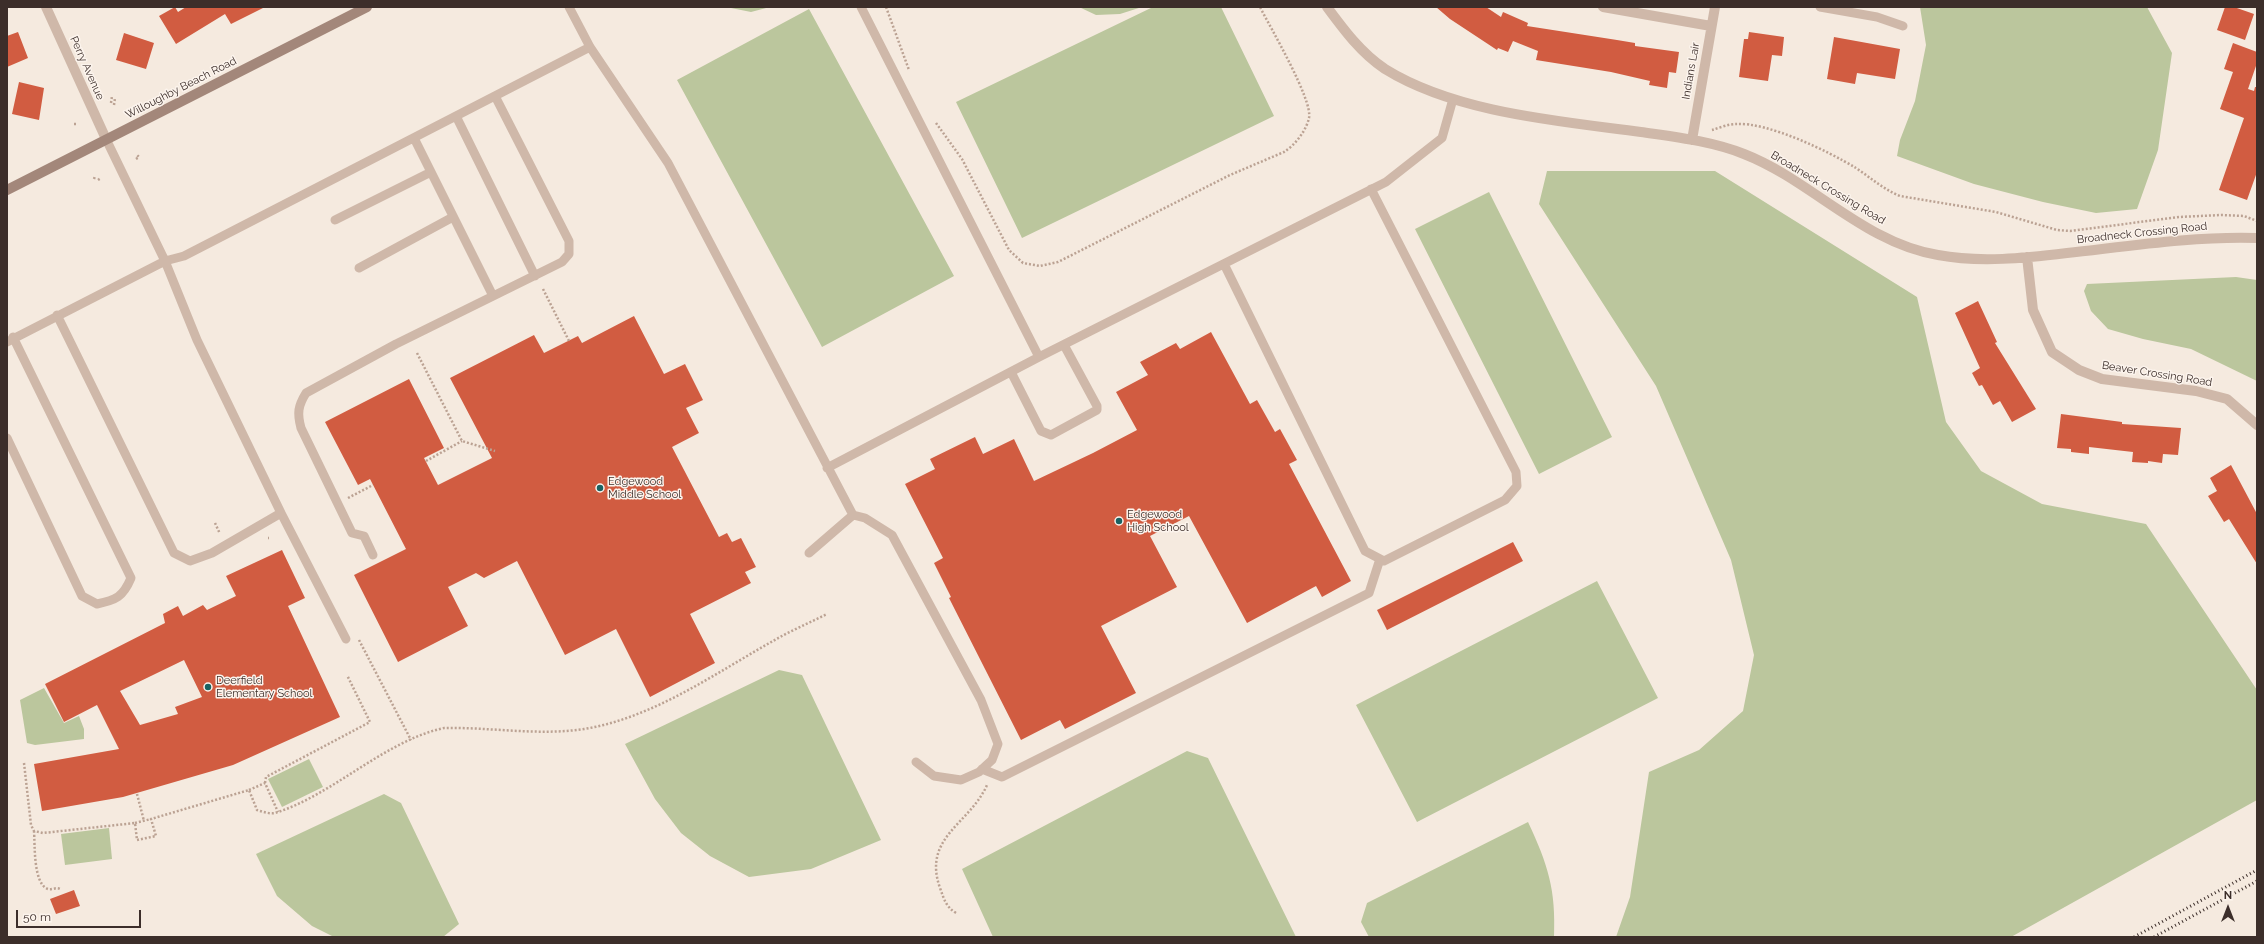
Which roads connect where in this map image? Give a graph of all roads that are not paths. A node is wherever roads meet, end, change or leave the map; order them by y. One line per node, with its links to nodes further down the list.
1 (46, 7): 16 (street, Perry Avenue)
2 (367, 7): 16 (street, Willoughby Beach Road)
3 (569, 7): 11 (lane)
4 (861, 7): 33 (lane)
5 (1327, 7): 13 (street, Broadneck Crossing Road)
6 (1603, 7): 9 (street)
7 (1715, 7): 9 (street, Indians Lair)
8 (1820, 7): 10 (lane)
9 (1711, 26): 17 (street, Indians Lair)
10 (1903, 26)
11 (590, 47): 12 (lane); 37 (lane)
12 (494, 96): 14 (lane); 28 (lane)
13 (1453, 99): 17 (street, Broadneck Crossing Road); 19 (lane)
14 (456, 116): 15 (lane); 28 (lane)
15 (414, 138): 18 (lane); 25 (lane)
16 (106, 139): 20 (street, Willoughby Beach Road); 25 (lane)
17 (1692, 140): 24 (street, Broadneck Crossing Road)
18 (431, 172): 21 (lane); 22 (lane)
19 (1371, 189): 26 (lane); 42 (lane)
20 (7, 190)
21 (453, 217): 27 (lane); 29 (lane)
22 (335, 220)
23 (2257, 238): 24 (street, Broadneck Crossing Road)
24 (2027, 257): 35 (street, Beaver Crossing Road)
25 (165, 261): 30 (lane); 38 (lane)
26 (1224, 264): 32 (lane); 42 (lane)
27 (358, 268)
28 (535, 276): 29 (lane)
29 (493, 296): 41 (lane)
30 (57, 315): 31 (lane); 38 (lane)
31 (10, 340): 36 (lane)
32 (1064, 345): 33 (lane); 34 (lane)
33 (1038, 358): 34 (lane)
34 (1010, 372): 37 (lane)
35 (2257, 425)
36 (7, 438)
37 (827, 468): 39 (lane)
38 (281, 513): 43 (lane)
39 (852, 515): 40 (lane); 45 (lane)
40 (809, 553)
41 (373, 555)
42 (1380, 559): 45 (lane)
43 (346, 639)
44 (916, 762): 45 (lane)
45 (982, 769)

